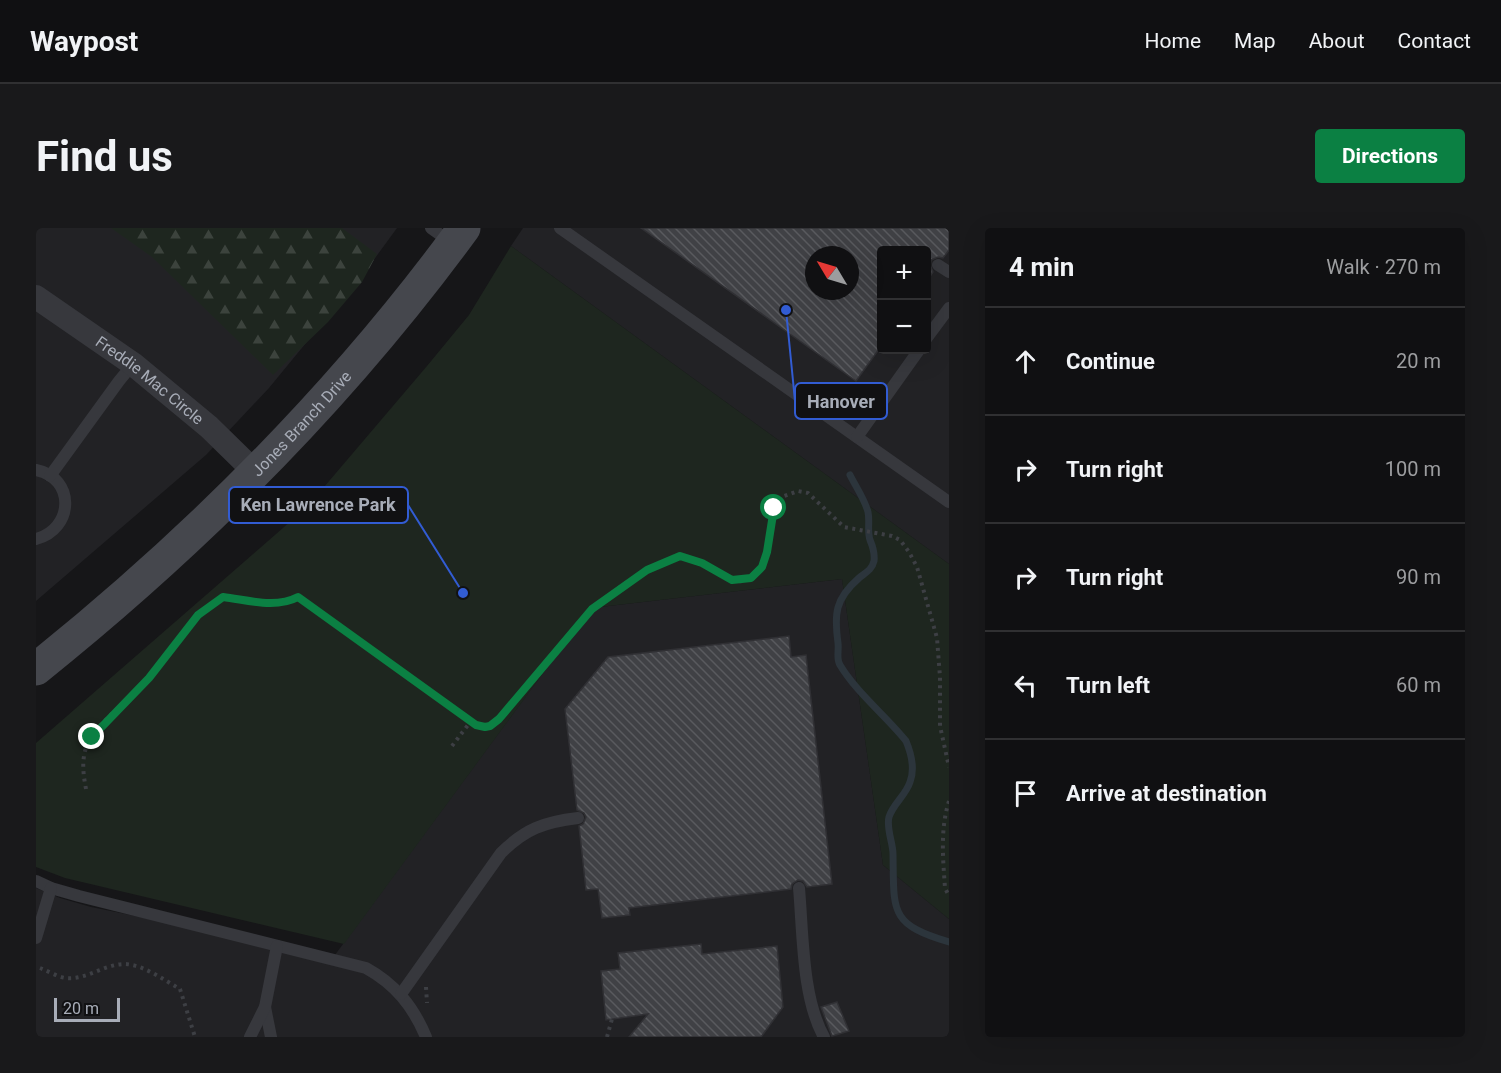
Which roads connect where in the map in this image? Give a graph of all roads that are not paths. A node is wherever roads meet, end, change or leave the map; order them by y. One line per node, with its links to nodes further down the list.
1 (560, 228): 8 (lane)
2 (449, 233): 10 (main road, Jones Branch Drive)
3 (36, 297): 7 (street, Freddie Mac Circle)
4 (949, 308): 5 (lane)
5 (931, 333)
6 (916, 354): 8 (lane)
7 (134, 364): 10 (street, Freddie Mac Circle); 11 (lane)
8 (857, 437): 12 (lane)
9 (36, 470): 11 (lane)
10 (256, 473): 14 (main road, Jones Branch Drive)
11 (50, 476): 13 (lane)
12 (949, 502)
13 (36, 539)
14 (36, 669)
15 (578, 818): 21 (lane)
16 (36, 881): 17 (lane)
17 (51, 888): 19 (lane); 20 (lane)
18 (799, 888): 26 (lane)
19 (36, 938)
20 (277, 946): 21 (lane); 22 (lane)
21 (401, 994): 25 (lane)
22 (265, 1007): 23 (lane); 24 (lane)
23 (250, 1037)
24 (271, 1037)
25 (426, 1037)
26 (824, 1037)

